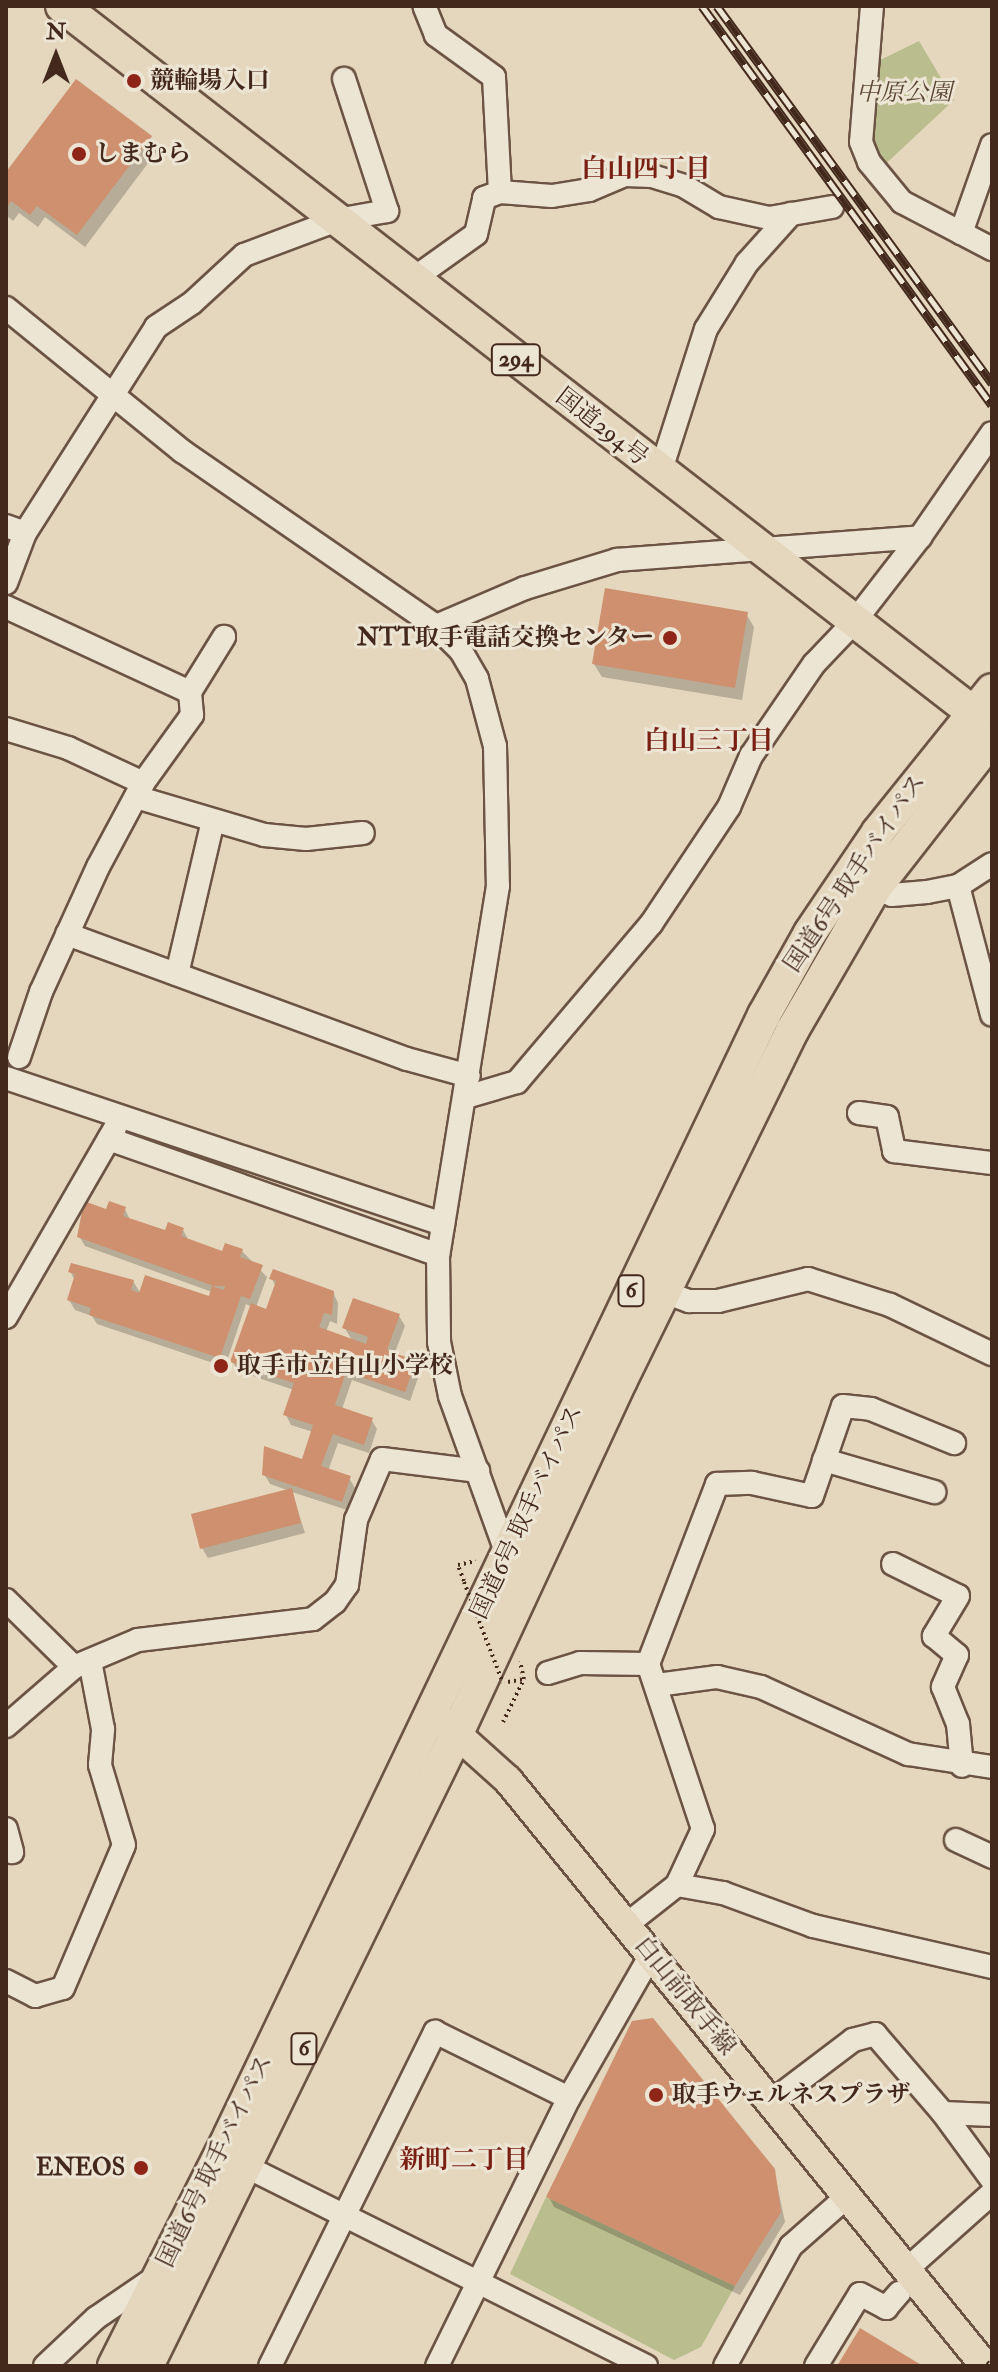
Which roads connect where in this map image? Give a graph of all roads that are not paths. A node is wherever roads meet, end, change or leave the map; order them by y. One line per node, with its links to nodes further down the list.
1 (62, 6): 9 (highway, 国道294号 / 294)
2 (424, 6): 6 (street)
3 (872, 6): 10 (street)
4 (344, 79): 9 (street)
5 (992, 145): 10 (street)
6 (500, 192): 8 (street); 12 (street)
7 (832, 207): 8 (street)
8 (791, 214): 16 (street)
9 (337, 220): 12 (highway, 国道294号 / 294); 14 (street)
10 (961, 233): 11 (street)
11 (992, 249)
12 (413, 279): 16 (highway, 国道294号 / 294)
13 (6, 308): 14 (street)
14 (114, 397): 17 (street); 23 (street)
15 (992, 433): 18 (street)
16 (660, 473): 19 (highway, 国道294号 / 294)
17 (16, 530): 20 (street)
18 (920, 537): 19 (street); 22 (street)
19 (762, 552): 22 (highway, 国道294号 / 294); 23 (street)
20 (6, 583)
21 (6, 607): 25 (street)
22 (854, 622): 26 (highway, 国道294号 / 294); 40 (street)
23 (436, 626): 40 (street)
24 (224, 637): 25 (street)
25 (190, 692): 29 (street)
26 (985, 710): 54 (highway, 国道6号 取手バイパス / 6)
27 (6, 729): 29 (street)
28 (992, 738): 34 (highway, 国道6号 取手バイパス / 6)
29 (140, 790): 30 (street); 35 (street)
30 (213, 821): 31 (street); 36 (street)
31 (363, 833)
32 (992, 864): 33 (street)
33 (958, 886): 34 (street); 37 (street)
34 (875, 888): 47 (highway, 国道6号 取手バイパス / 6)
35 (67, 934): 36 (street); 38 (street)
36 (177, 974): 40 (street)
37 (992, 1015)
38 (19, 1057)
39 (6, 1078): 42 (street)
40 (468, 1087): 45 (street)
41 (859, 1113): 44 (street)
42 (122, 1116): 43 (street); 45 (street)
43 (109, 1139): 46 (street); 48 (street)
44 (992, 1163)
45 (443, 1224): 46 (street)
46 (438, 1255): 52 (street)
47 (664, 1292): 49 (street); 61 (highway, 国道6号 取手バイパス / 6)
48 (6, 1317)
49 (992, 1354)
50 (954, 1443): 51 (street)
51 (824, 1460): 53 (street); 58 (street)
52 (478, 1471): 54 (street); 57 (street)
53 (934, 1492)
54 (499, 1556): 61 (highway, 国道6号 取手バイパス / 6)
55 (893, 1564): 63 (street)
56 (6, 1600): 57 (street)
57 (82, 1664): 62 (street); 73 (street)
58 (648, 1664): 59 (street); 60 (street)
59 (548, 1673)
60 (657, 1685): 63 (street); 69 (street)
61 (445, 1722): 70 (main road, 白山前取手線); 78 (highway, 国道6号 取手バイパス / 6); 83 (highway, 国道6号 取手バイパス / 6)
62 (6, 1726)
63 (962, 1766): 64 (street)
64 (992, 1767)
65 (6, 1829): 67 (street)
66 (956, 1840): 68 (street)
67 (12, 1852)
68 (992, 1857)
69 (677, 1885): 70 (street); 72 (street)
70 (626, 1925): 71 (main road, 白山前取手線)
71 (651, 1955): 74 (street); 75 (main road, 白山前取手線)
72 (992, 1967)
73 (6, 1981)
74 (569, 2098): 82 (street); 85 (street)
75 (771, 2102): 76 (street); 81 (main road, 白山前取手線)
76 (943, 2113): 77 (street); 79 (street)
77 (992, 2115)
78 (247, 2167): 82 (street); 88 (highway, 国道6号 取手バイパス / 6)
79 (992, 2180)
80 (992, 2193): 84 (street)
81 (848, 2196): 84 (main road, 白山前取手線); 92 (street)
82 (344, 2215): 85 (street); 89 (street)
83 (159, 2275): 86 (street); 87 (highway, 国道6号 取手バイパス / 6)
84 (903, 2281): 93 (street); 94 (main road, 白山前取手線)
85 (479, 2282): 90 (street); 91 (street)
86 (45, 2366)
87 (114, 2366)
88 (147, 2366)
89 (270, 2366)
90 (437, 2366)
91 (646, 2366)
92 (725, 2366)
93 (816, 2366)
94 (985, 2366)

